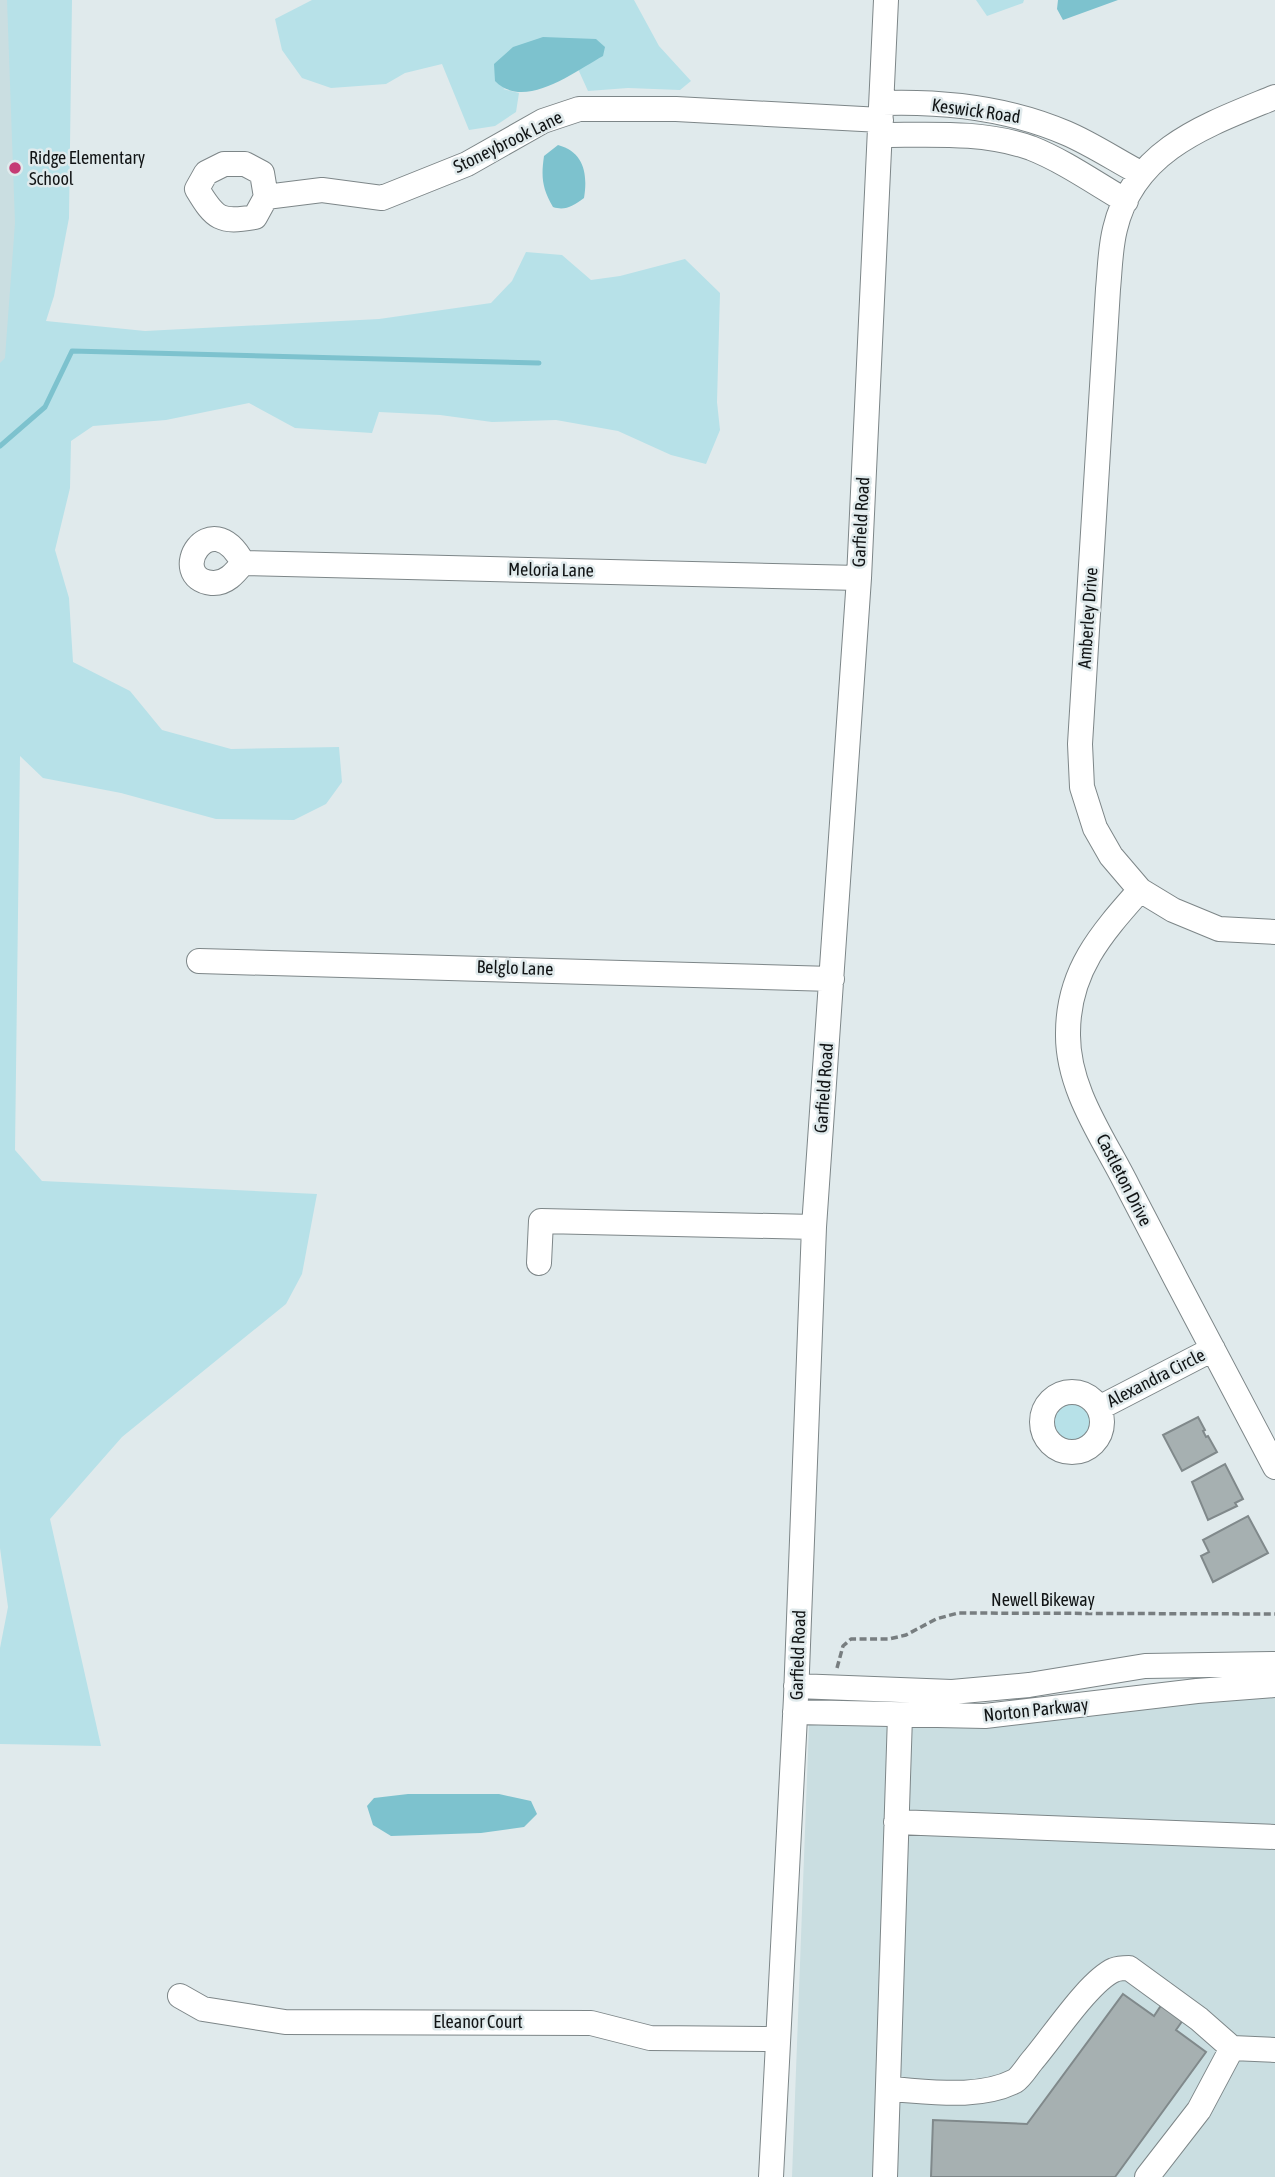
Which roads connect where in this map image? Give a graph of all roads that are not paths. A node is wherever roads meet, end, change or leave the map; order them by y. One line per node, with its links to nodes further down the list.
1 (886, 0): 3 (street, Garfield Road)
2 (1275, 97): 4 (street)
3 (881, 119): 4 (street, Keswick Road); 5 (street, Stoneybrook Lane); 7 (street, Garfield Road)
4 (1133, 188): 8 (street, Amberley Drive)
5 (266, 197)
6 (243, 563): 7 (street, Meloria Lane)
7 (859, 578): 11 (street, Garfield Road)
8 (1140, 890): 9 (street, Amberley Drive); 14 (street, Castleton Drive)
9 (1275, 932)
10 (199, 961): 11 (street, Belglo Lane)
11 (832, 979): 12 (street, Garfield Road)
12 (814, 1227): 13 (street); 19 (street, Garfield Road)
13 (539, 1262)
14 (1213, 1349): 15 (street, Alexandra Circle); 16 (street, Castleton Drive)
15 (1099, 1408)
16 (1275, 1467)
17 (1275, 1664): 19 (street, Norton Parkway)
18 (1275, 1685): 21 (street, Norton Parkway)
19 (796, 1686): 20 (street, Garfield Road)
20 (795, 1712): 21 (street, Norton Parkway); 25 (street, Garfield Road)
21 (900, 1716): 22 (street)
22 (896, 1822): 23 (street); 28 (street)
23 (1275, 1837)
24 (180, 1996): 25 (street, Eleanor Court)
25 (777, 2039): 29 (street, Garfield Road)
26 (1232, 2048): 27 (street); 28 (street); 31 (street)
27 (1275, 2050)
28 (888, 2089): 30 (street)
29 (771, 2177)
30 (885, 2177)
31 (1147, 2177)

